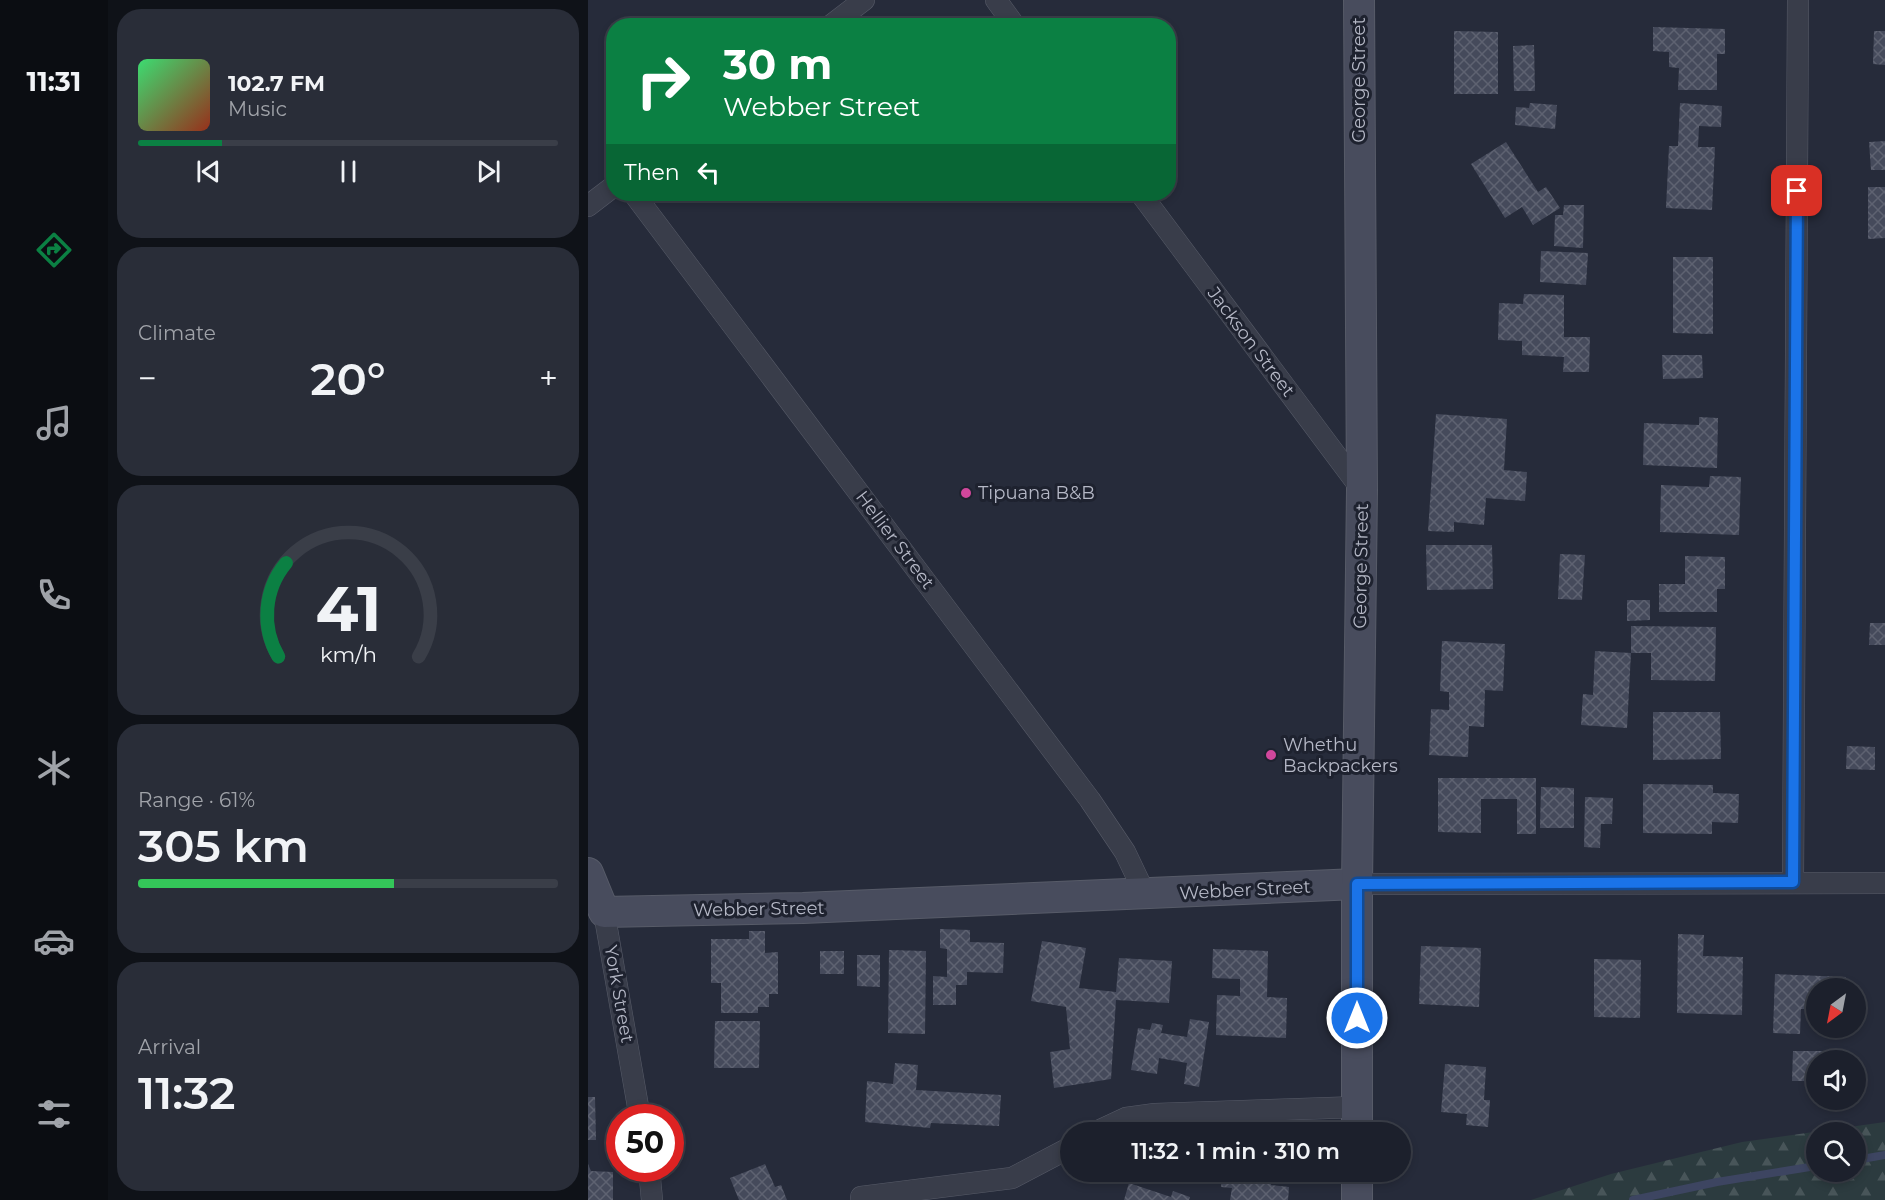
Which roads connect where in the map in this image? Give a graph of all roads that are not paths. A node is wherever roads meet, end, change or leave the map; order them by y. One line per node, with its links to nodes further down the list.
1 (864, 0): 5 (street)
2 (996, 0): 6 (street)
3 (1359, 0): 11 (main road, George Street)
4 (1798, 0): 13 (street)
5 (840, 18)
6 (1009, 18)
7 (606, 192): 10 (street)
8 (639, 201): 16 (street, Hellier Street)
9 (1146, 201): 11 (street, Jackson Street)
10 (588, 206)
11 (1362, 490): 15 (main road, George Street)
12 (588, 873): 17 (main road, York Street)
13 (1793, 882): 14 (street, Webber Street); 15 (street, Webber Street)
14 (1885, 883)
15 (1357, 884): 16 (main road, Webber Street); 19 (main road, George Street)
16 (1145, 894): 17 (main road, Webber Street)
17 (604, 912): 18 (street, York Street)
18 (638, 1104)
19 (1358, 1120): 20 (street)
20 (1117, 1122)
21 (1060, 1153): 24 (street)
22 (650, 1182): 25 (street)
23 (1357, 1182): 26 (main road)
24 (861, 1197)
25 (652, 1200)
26 (1357, 1200)

